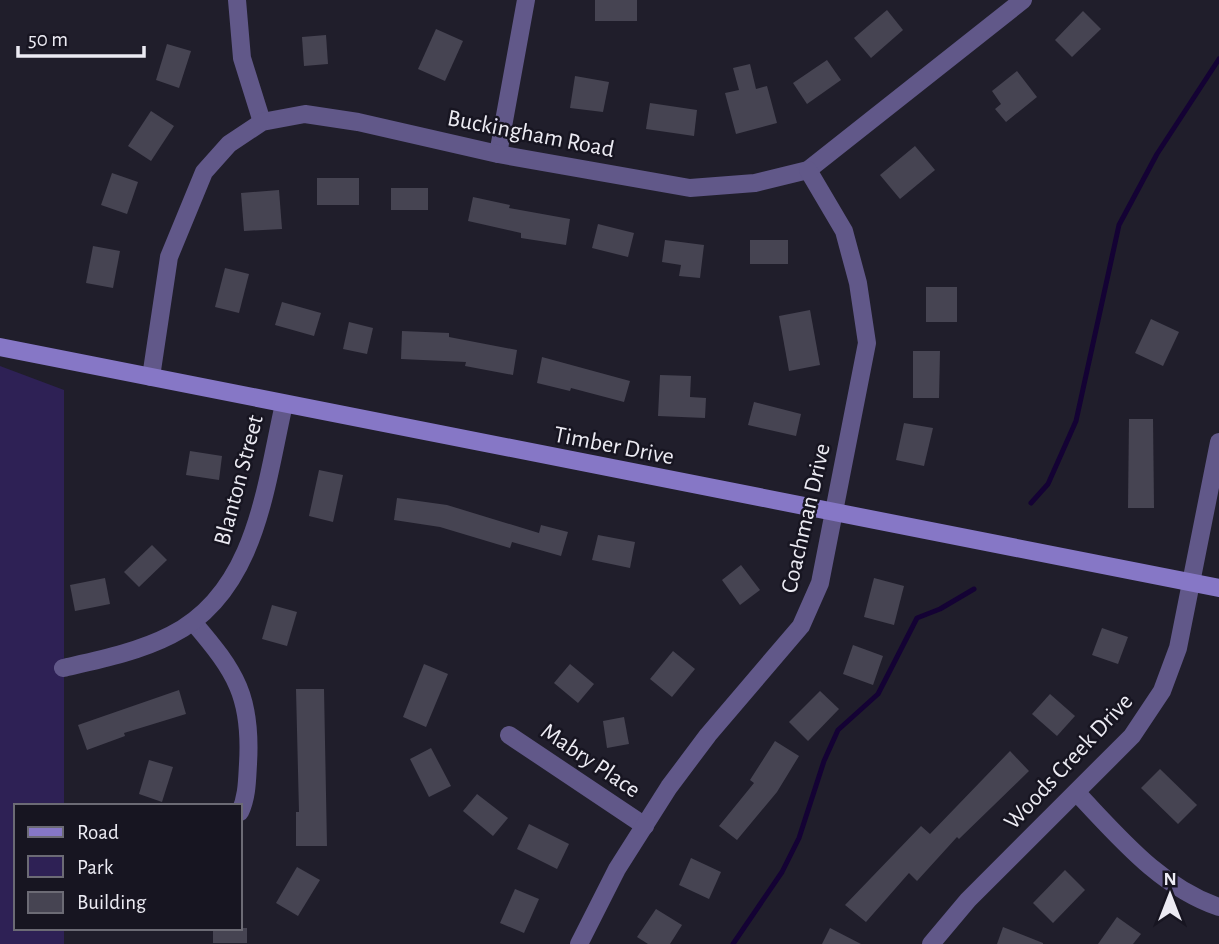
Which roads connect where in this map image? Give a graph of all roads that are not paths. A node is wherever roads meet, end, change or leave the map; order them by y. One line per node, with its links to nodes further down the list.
1 (237, 0): 4 (street)
2 (526, 0): 5 (street)
3 (1023, 0): 6 (street, Buckingham Road)
4 (262, 122): 5 (street, Buckingham Road); 8 (street, Buckingham Road)
5 (498, 154): 6 (street, Buckingham Road)
6 (808, 170): 11 (street, Coachman Drive)
7 (0, 347): 8 (main road, Timber Drive)
8 (150, 377): 9 (main road, Timber Drive)
9 (284, 404): 11 (main road, Timber Drive); 14 (street, Blanton Street)
10 (1219, 442): 12 (street, Woods Creek Drive)
11 (833, 513): 12 (main road, Timber Drive); 19 (street, Coachman Drive)
12 (1190, 583): 13 (main road, Timber Drive); 17 (street, Woods Creek Drive)
13 (1219, 589)
14 (193, 622): 15 (street, Blanton Street); 18 (street)
15 (63, 668)
16 (509, 735): 19 (street, Mabry Place)
17 (1077, 793): 20 (street); 22 (street, Woods Creek Drive)
18 (242, 807)
19 (645, 825): 21 (street, Coachman Drive)
20 (1219, 907)
21 (579, 944)
22 (931, 944)

